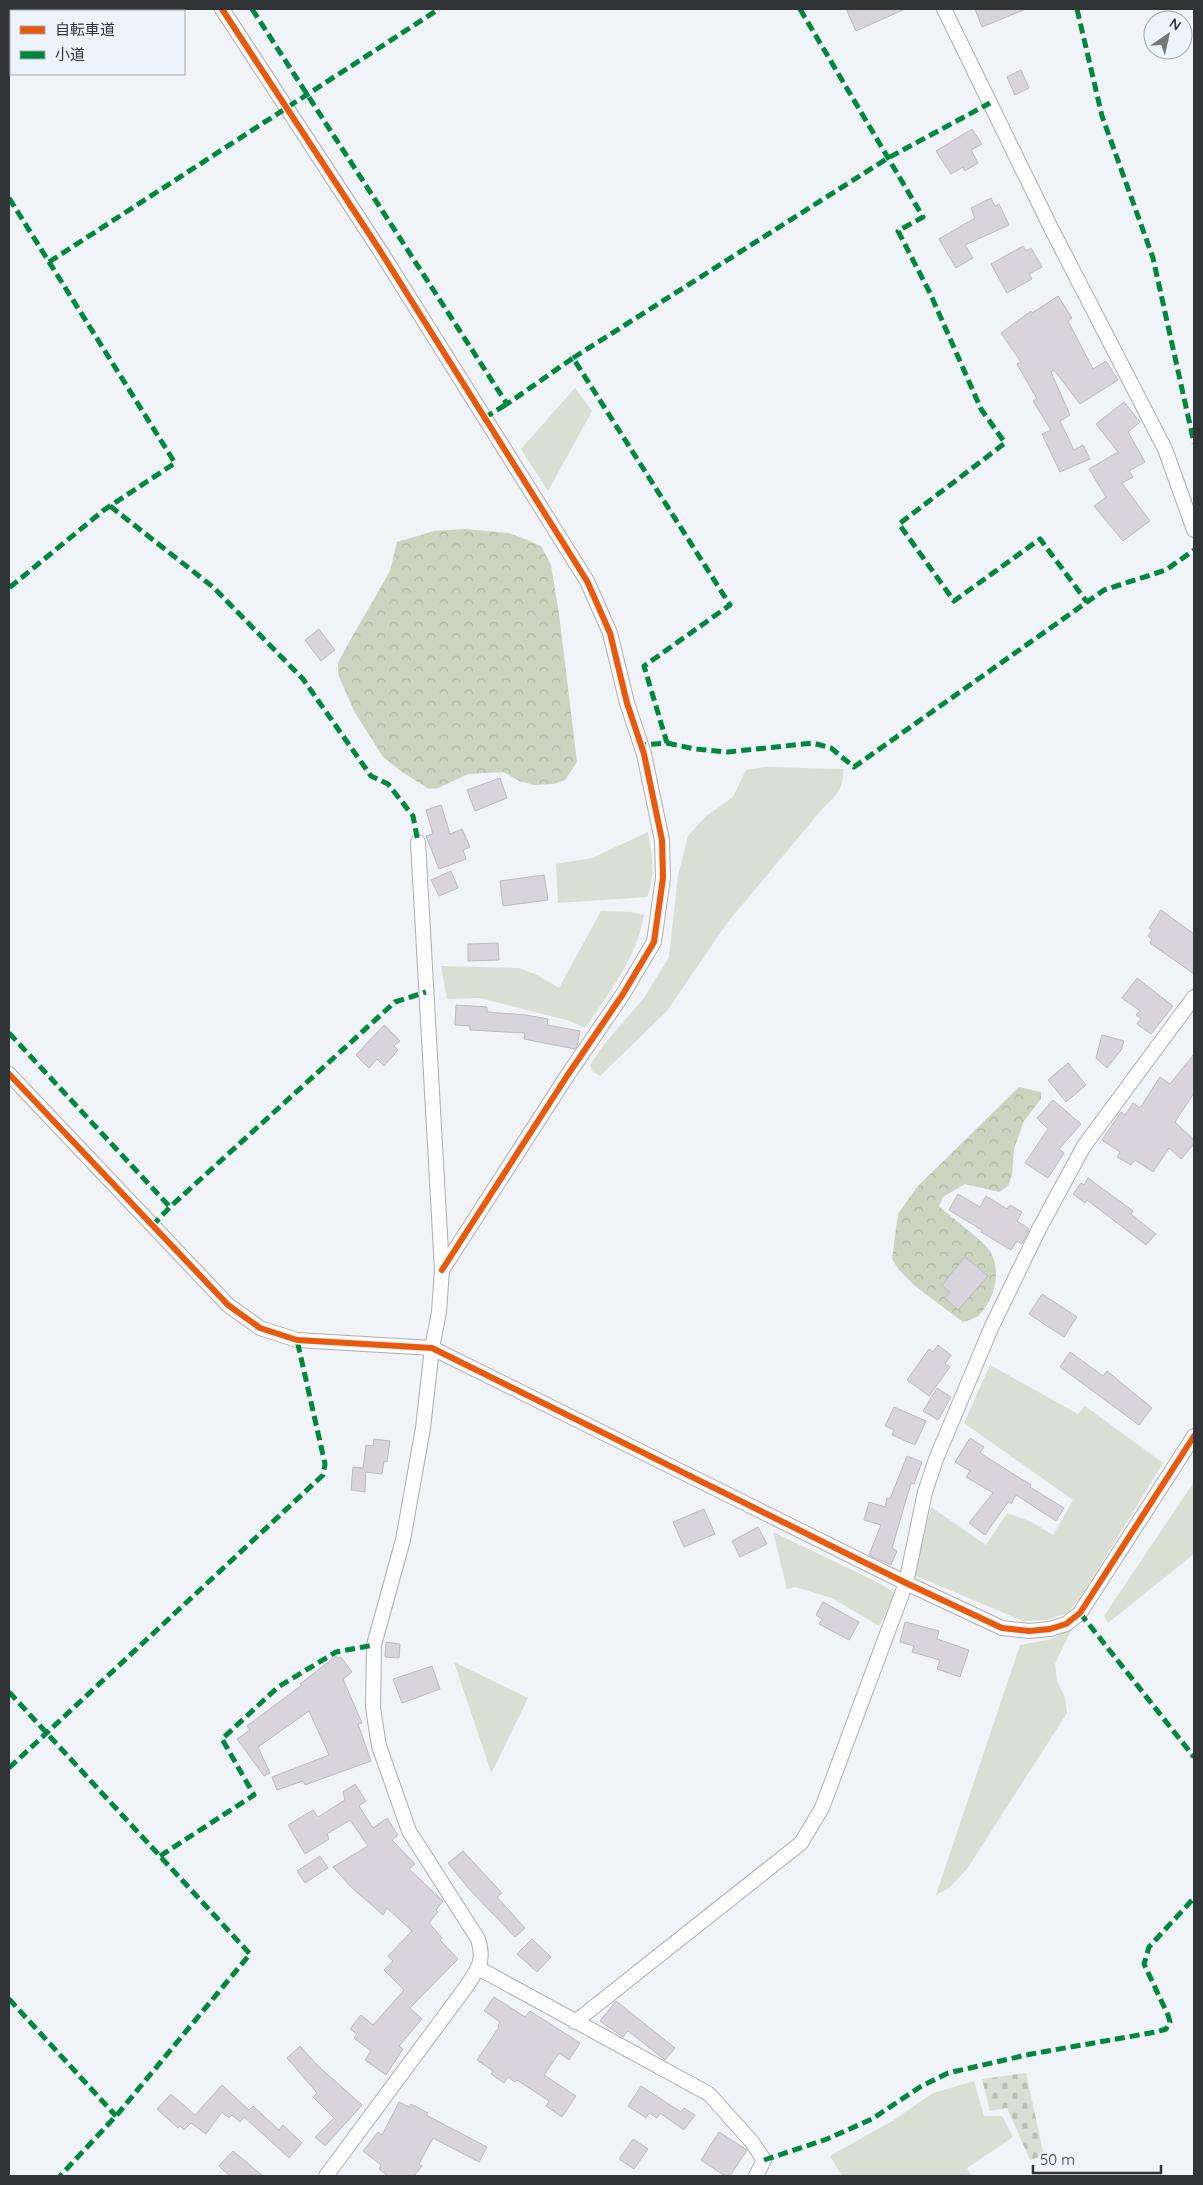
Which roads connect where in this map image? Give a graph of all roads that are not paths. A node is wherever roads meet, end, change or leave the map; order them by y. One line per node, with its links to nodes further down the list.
1 (222, 9): 7 (street)
2 (944, 9): 3 (street)
3 (1194, 530)
4 (418, 842): 7 (street)
5 (1194, 996): 10 (street)
6 (9, 1074): 8 (street)
7 (442, 1270): 8 (street)
8 (432, 1348): 10 (street); 11 (street)
9 (1194, 1436): 10 (street)
10 (906, 1583): 12 (street)
11 (478, 1968): 12 (street); 14 (street)
12 (575, 2022): 13 (street)
13 (760, 2174)
14 (326, 2176)

